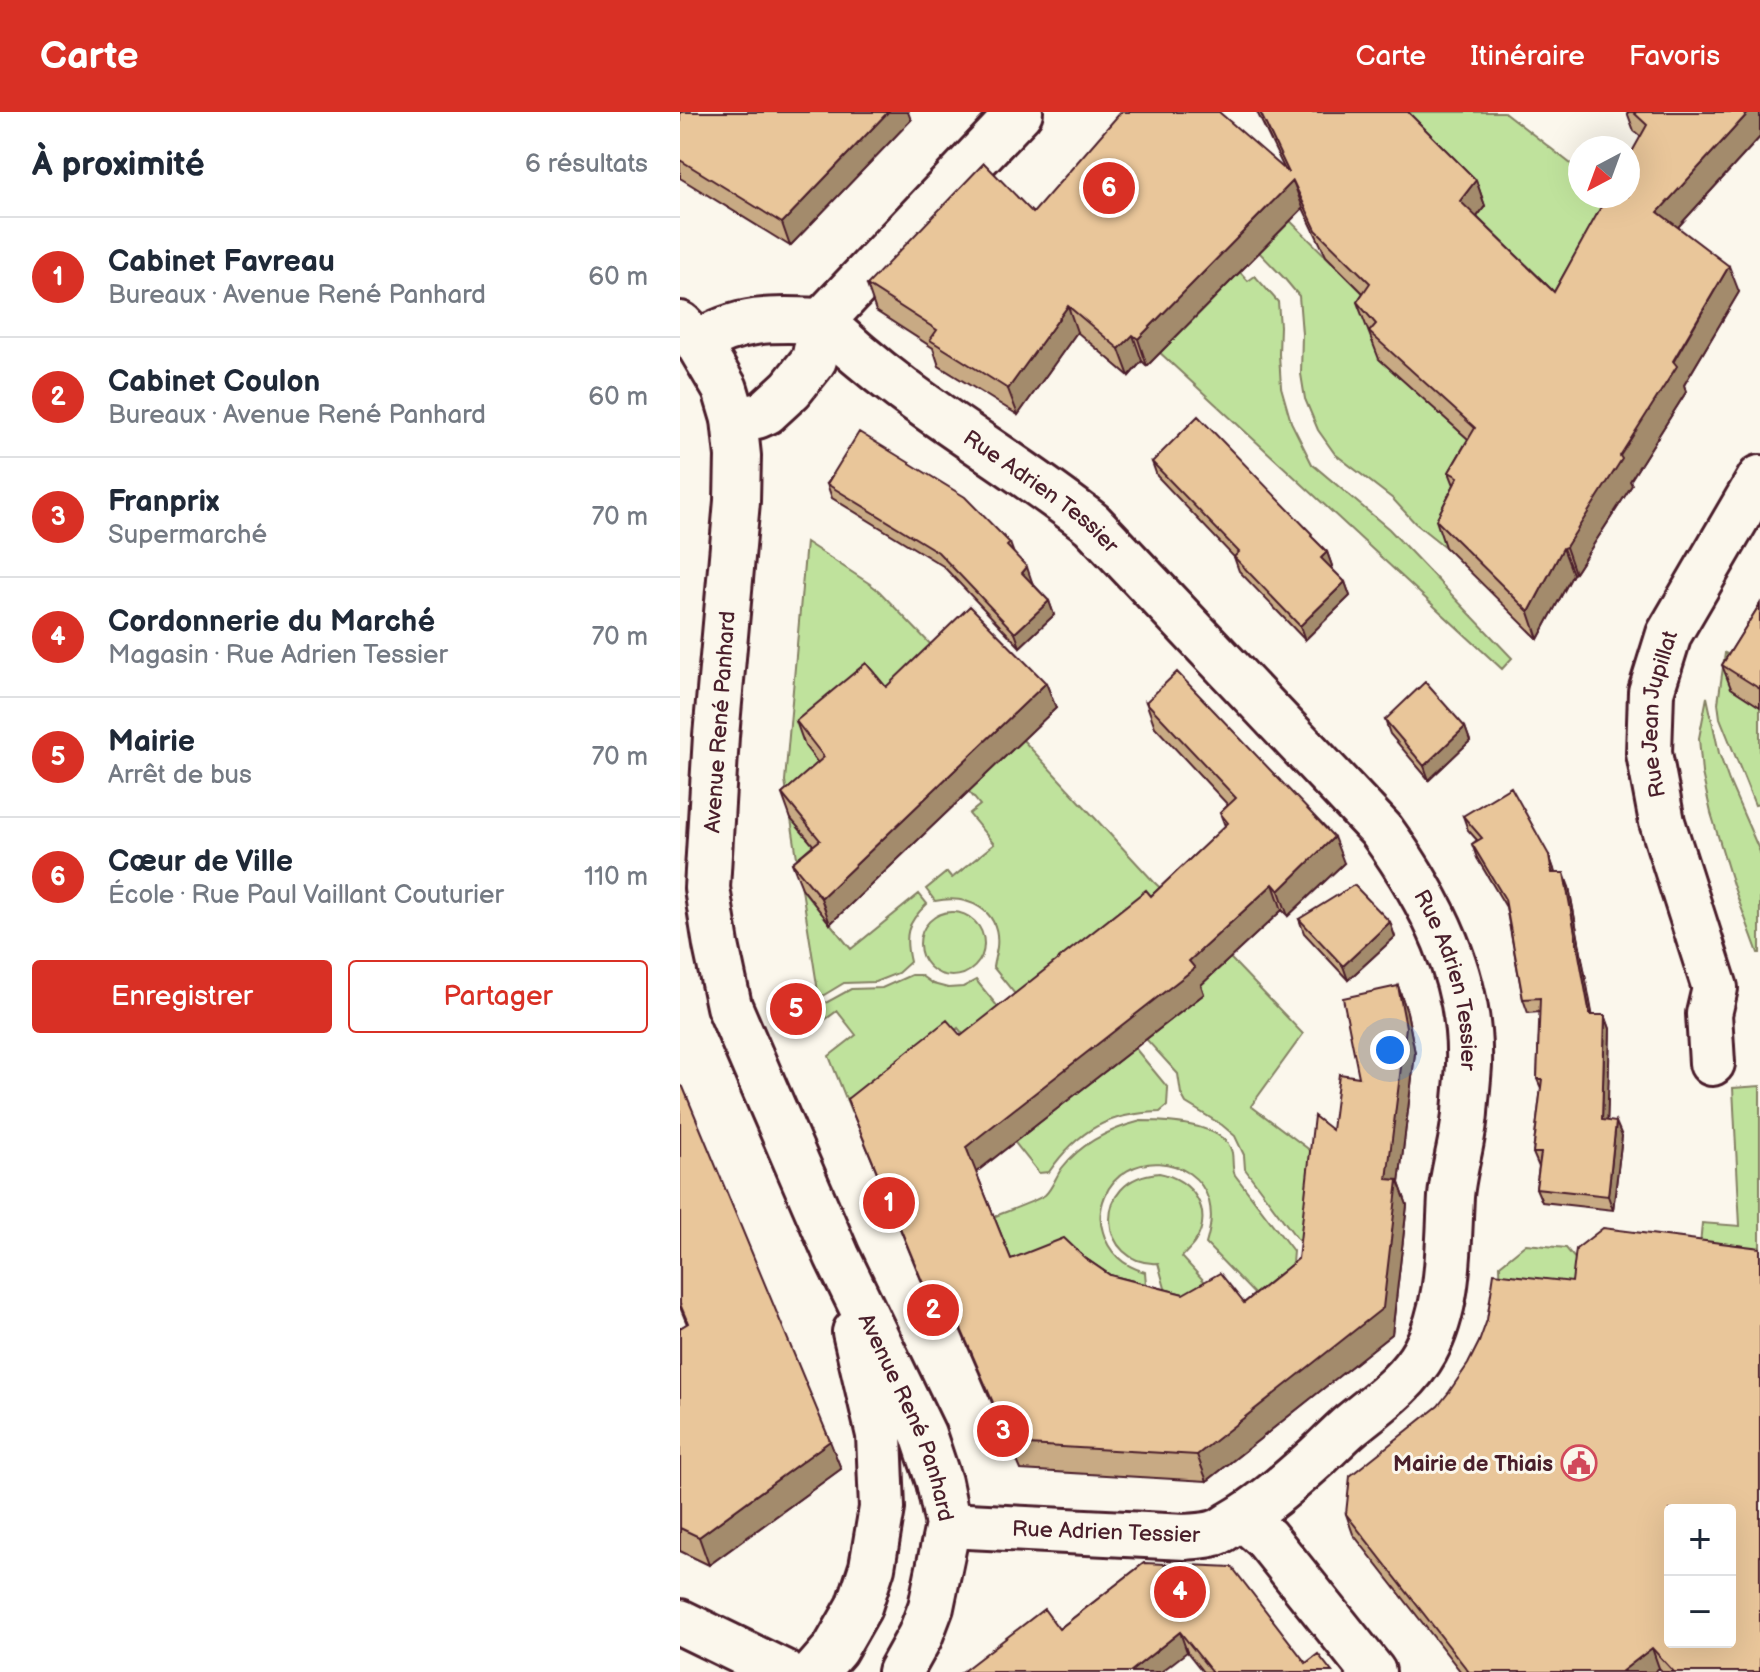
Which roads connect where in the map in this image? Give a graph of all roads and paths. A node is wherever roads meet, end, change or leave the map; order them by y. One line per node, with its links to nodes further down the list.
1 (1020, 112): 2 (street)
2 (822, 321): 3 (street); 4 (street); 8 (street, Rue Adrien Tessier)
3 (689, 334): 4 (street, Avenue René Panhard)
4 (734, 419): 7 (street, Avenue René Panhard)
5 (1760, 478): 6 (street, Rue Jean Jupillat)
6 (1712, 1063)
7 (837, 1256): 9 (street, Avenue René Panhard); 12 (street, Avenue René Panhard)
8 (1243, 1518): 9 (street, Rue Adrien Tessier); 14 (street)
9 (948, 1525): 13 (street, Avenue René Panhard)
10 (680, 1622): 11 (street)
11 (783, 1672)
12 (815, 1672)
13 (900, 1672)
14 (1373, 1672)

